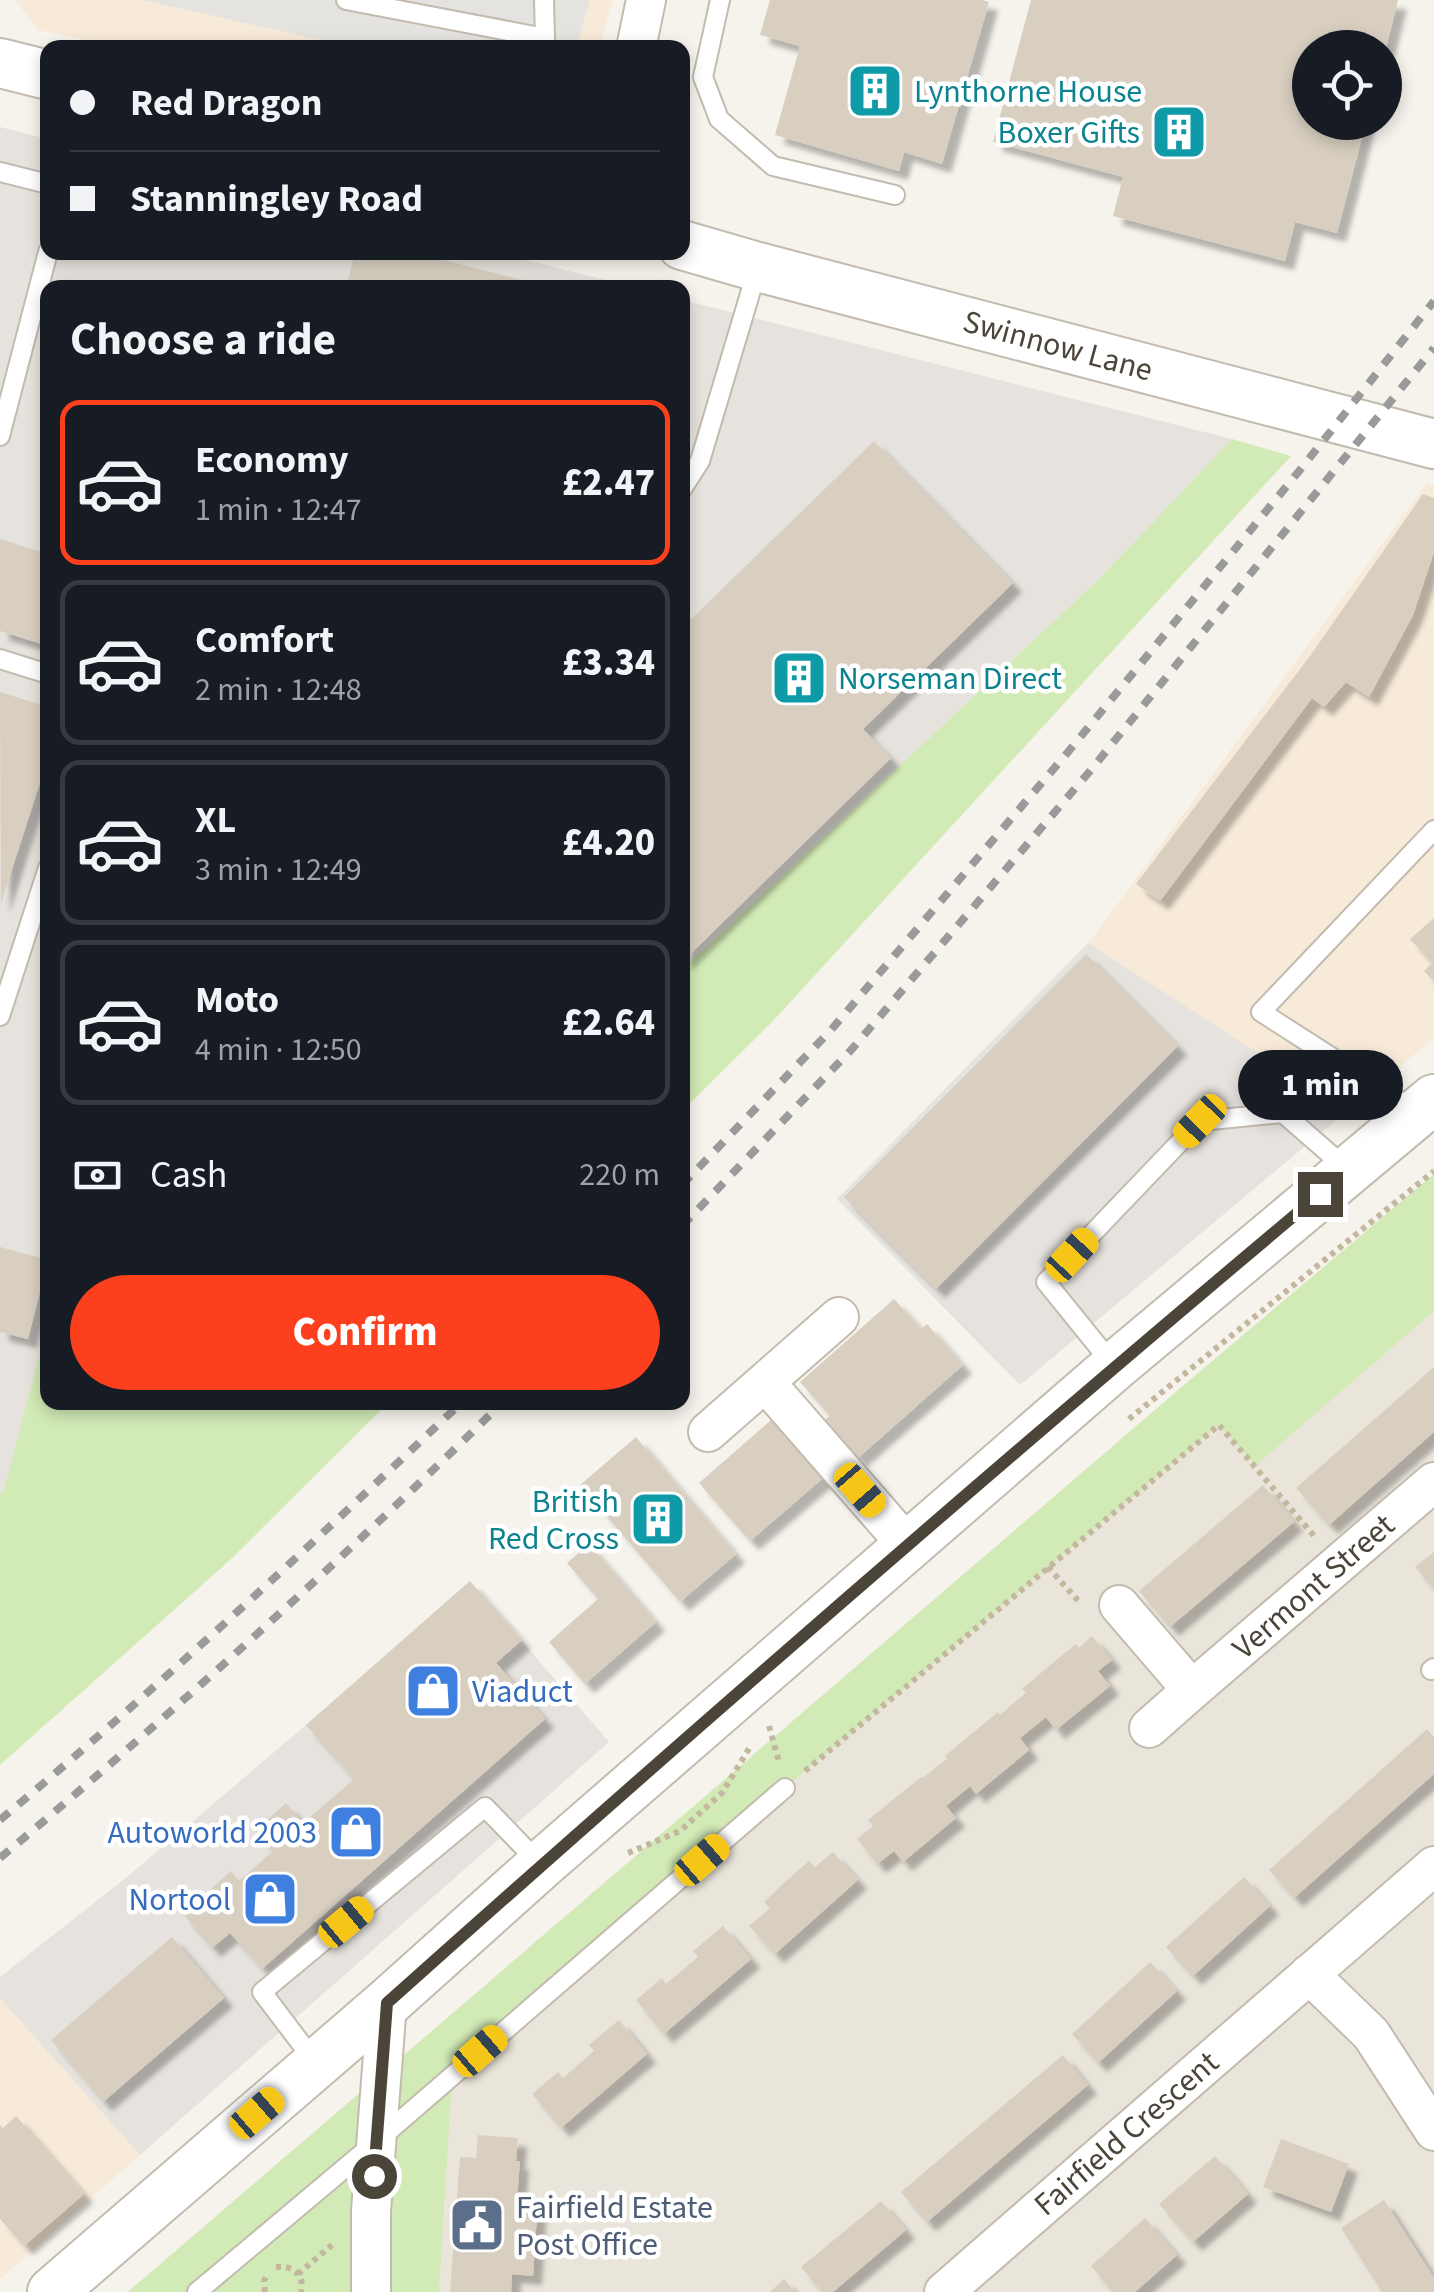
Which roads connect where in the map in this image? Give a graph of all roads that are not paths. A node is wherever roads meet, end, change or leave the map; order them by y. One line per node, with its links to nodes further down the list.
1 (346, 0): 2 (lane)
2 (544, 0)
3 (646, 0): 5 (street)
4 (720, 0): 10 (lane)
5 (638, 40)
6 (0, 63): 7 (street)
7 (40, 73)
8 (0, 172): 9 (lane)
9 (40, 182)
10 (895, 195)
11 (690, 247): 12 (street, Swinnow Lane)
12 (758, 267): 15 (street, Swinnow Lane); 16 (lane)
13 (40, 283): 14 (lane)
14 (0, 436)
15 (1434, 444)
16 (690, 477)
17 (0, 659): 18 (lane)
18 (40, 672)
19 (1434, 830): 22 (lane)
20 (40, 893): 21 (lane)
21 (0, 1016)
22 (1426, 1106): 23 (street)
23 (1349, 1170): 25 (street); 25 (lane)
24 (839, 1317): 26 (street)
25 (1115, 1366): 29 (street)
26 (765, 1382): 27 (street); 29 (street)
27 (708, 1432)
28 (1434, 1482): 31 (street, Vermont Street)
29 (908, 1546): 34 (street)
30 (1119, 1604): 31 (street)
31 (1192, 1690): 32 (street, Vermont Street)
32 (1149, 1728)
33 (785, 1788): 40 (lane)
34 (541, 1865): 37 (street); 38 (lane)
35 (1434, 1866): 36 (street, Fairfield Crescent)
36 (1309, 1974): 39 (street); 44 (street, Fairfield Crescent)
37 (387, 2003): 38 (street); 40 (street)
38 (316, 2062): 41 (street)
39 (1434, 2131)
40 (376, 2141): 42 (lane); 43 (street)
41 (52, 2292)
42 (197, 2292)
43 (371, 2292)
44 (944, 2292)

